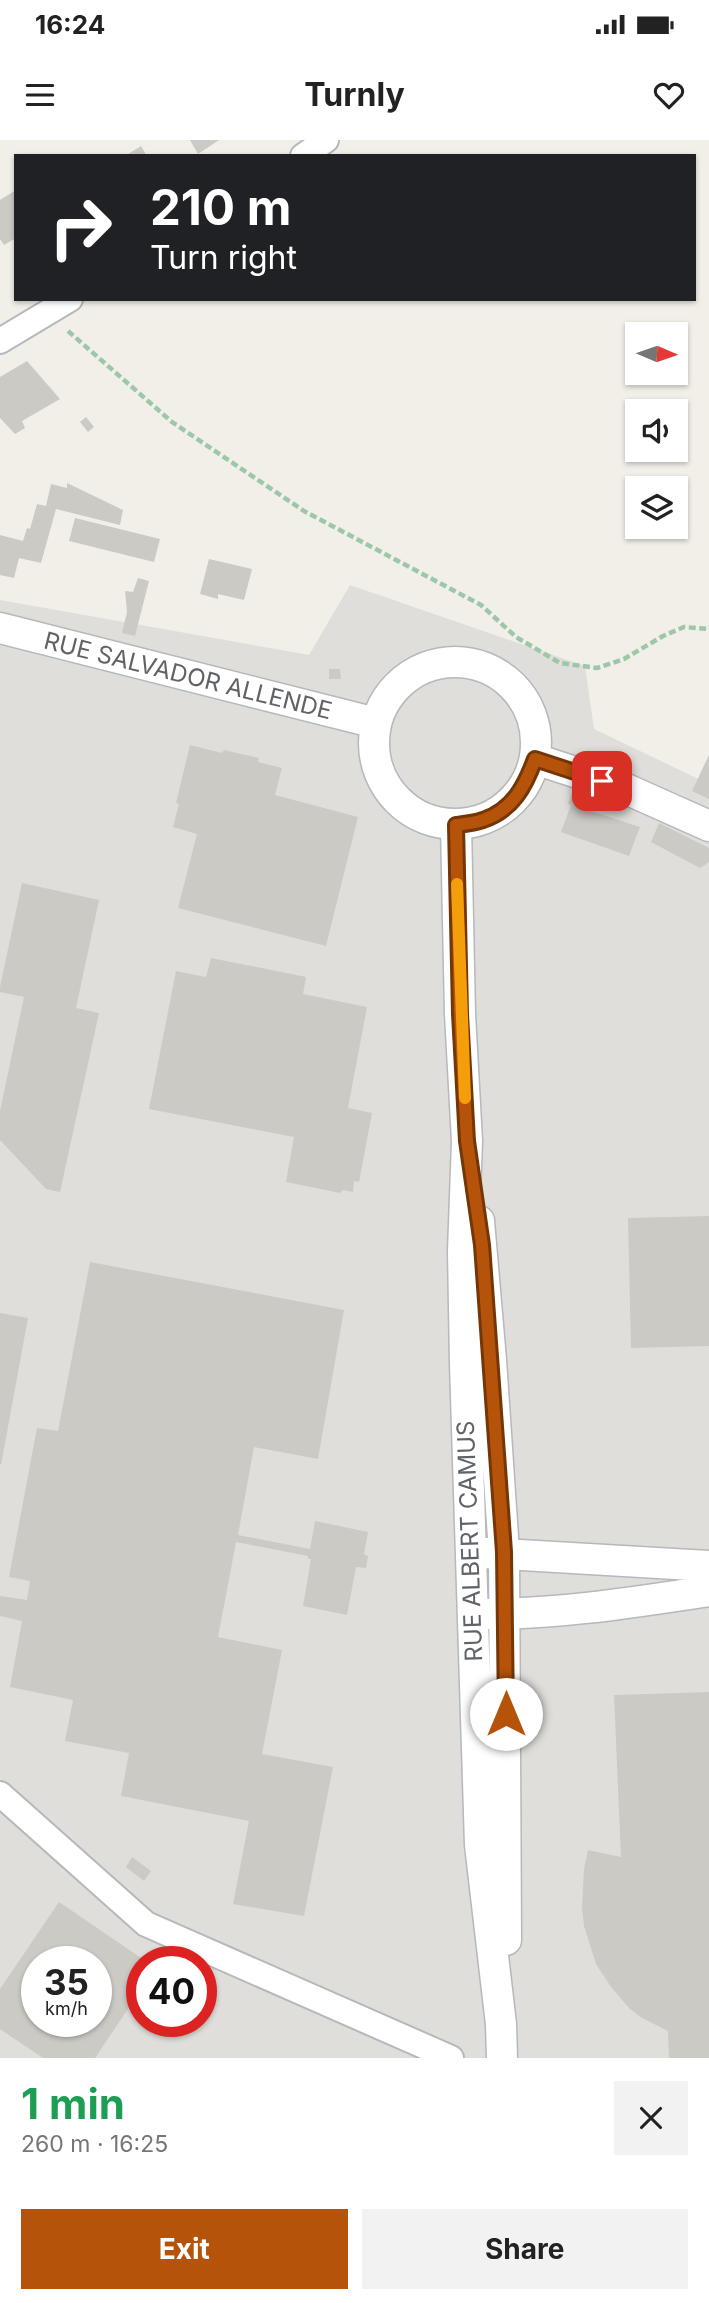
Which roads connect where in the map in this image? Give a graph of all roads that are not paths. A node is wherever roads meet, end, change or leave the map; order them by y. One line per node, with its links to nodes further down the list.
1 (326, 140): 2 (street)
2 (306, 154)
3 (67, 301): 4 (street)
4 (0, 341)
5 (0, 628): 6 (street, RUE SALVADOR ALLENDE)
6 (376, 723): 7 (street); 8 (street)
7 (535, 759): 8 (street); 9 (street)
8 (456, 825): 10 (street, RUE ALBERT CAMUS)
9 (709, 826)
10 (467, 1141): 11 (street, RUE ALBERT CAMUS); 12 (street, RUE ALBERT CAMUS)
11 (504, 1552): 12 (street); 13 (street); 16 (street, RUE ALBERT CAMUS)
12 (470, 1553): 15 (street, RUE ALBERT CAMUS)
13 (709, 1566)
14 (709, 1591): 16 (street)
15 (472, 1614): 16 (street); 18 (street, RUE ALBERT CAMUS)
16 (506, 1614): 18 (street, RUE ALBERT CAMUS)
17 (0, 1794): 19 (street)
18 (501, 2024): 20 (street, RUE ALBERT CAMUS)
19 (451, 2058)
20 (502, 2058)

